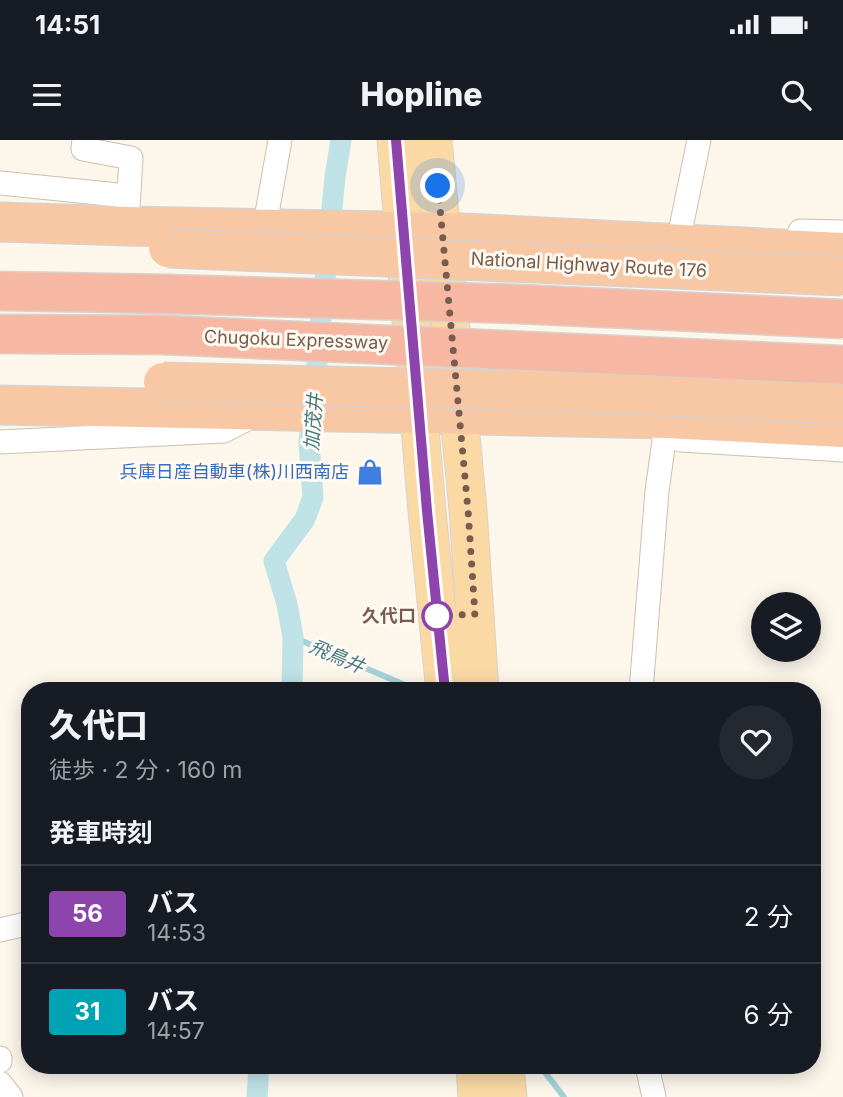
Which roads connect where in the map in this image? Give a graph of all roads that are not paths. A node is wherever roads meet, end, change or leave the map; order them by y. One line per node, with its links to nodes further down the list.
1 (84, 140): 7 (street)
2 (280, 140): 9 (street)
3 (396, 140): 12 (main road)
4 (433, 140): 10 (main road)
5 (699, 140): 14 (street)
6 (0, 183): 7 (street)
7 (128, 211): 8 (highway); 9 (highway)
8 (0, 222)
9 (264, 230): 12 (highway)
10 (443, 232): 12 (highway); 14 (highway); 26 (main road)
11 (843, 232): 14 (street)
12 (404, 233): 25 (main road)
13 (0, 242): 16 (highway, National Highway Route 176, bridge)
14 (678, 242): 15 (highway)
15 (843, 252)
16 (843, 276)
17 (0, 291): 18 (highway, bridge)
18 (843, 318)
19 (0, 334): 20 (highway, Chugoku Expressway, bridge)
20 (843, 365)
21 (0, 382): 22 (highway, bridge)
22 (843, 404)
23 (0, 405): 24 (highway)
24 (265, 410): 25 (highway); 29 (street)
25 (419, 414): 26 (highway); 31 (main road)
26 (459, 415): 27 (highway); 32 (main road)
27 (667, 419): 28 (highway); 30 (street); 33 (street)
28 (843, 428)
29 (0, 442)
30 (843, 450)
31 (444, 682)
32 (479, 682)
33 (642, 682)
34 (21, 925): 35 (street)
35 (0, 930)
36 (476, 1074): 41 (main road)
37 (506, 1074): 42 (main road)
38 (650, 1074): 43 (street)
39 (0, 1083): 40 (street)
40 (11, 1097)
41 (477, 1097)
42 (508, 1097)
43 (654, 1097)

